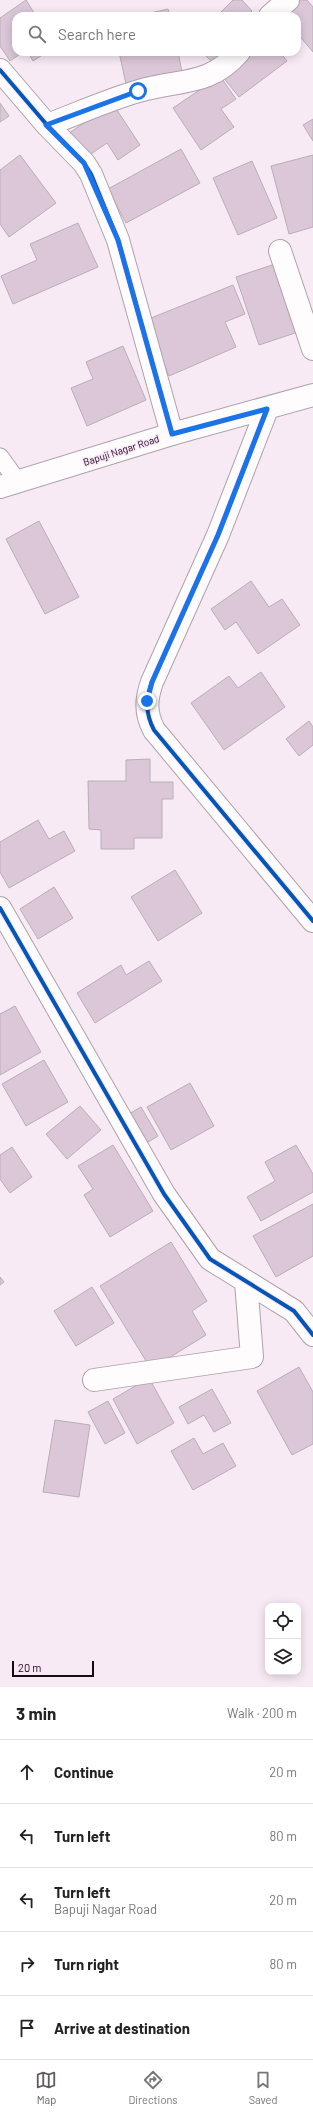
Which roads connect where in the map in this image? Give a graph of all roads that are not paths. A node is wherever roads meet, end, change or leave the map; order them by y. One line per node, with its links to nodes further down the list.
1 (288, 0): 2 (street)
2 (274, 12)
3 (234, 56): 5 (street)
4 (0, 70): 5 (street)
5 (46, 125): 10 (street)
6 (280, 252): 7 (street)
7 (313, 349)
8 (313, 395): 9 (street, Bapuji Nagar Road)
9 (267, 409): 10 (street, Bapuji Nagar Road); 14 (street)
10 (172, 434): 12 (street, Bapuji Nagar Road)
11 (0, 457): 12 (lane)
12 (9, 485)
13 (0, 908): 15 (street)
14 (313, 921)
15 (246, 1282): 16 (street); 17 (street)
16 (313, 1335)
17 (94, 1380)

